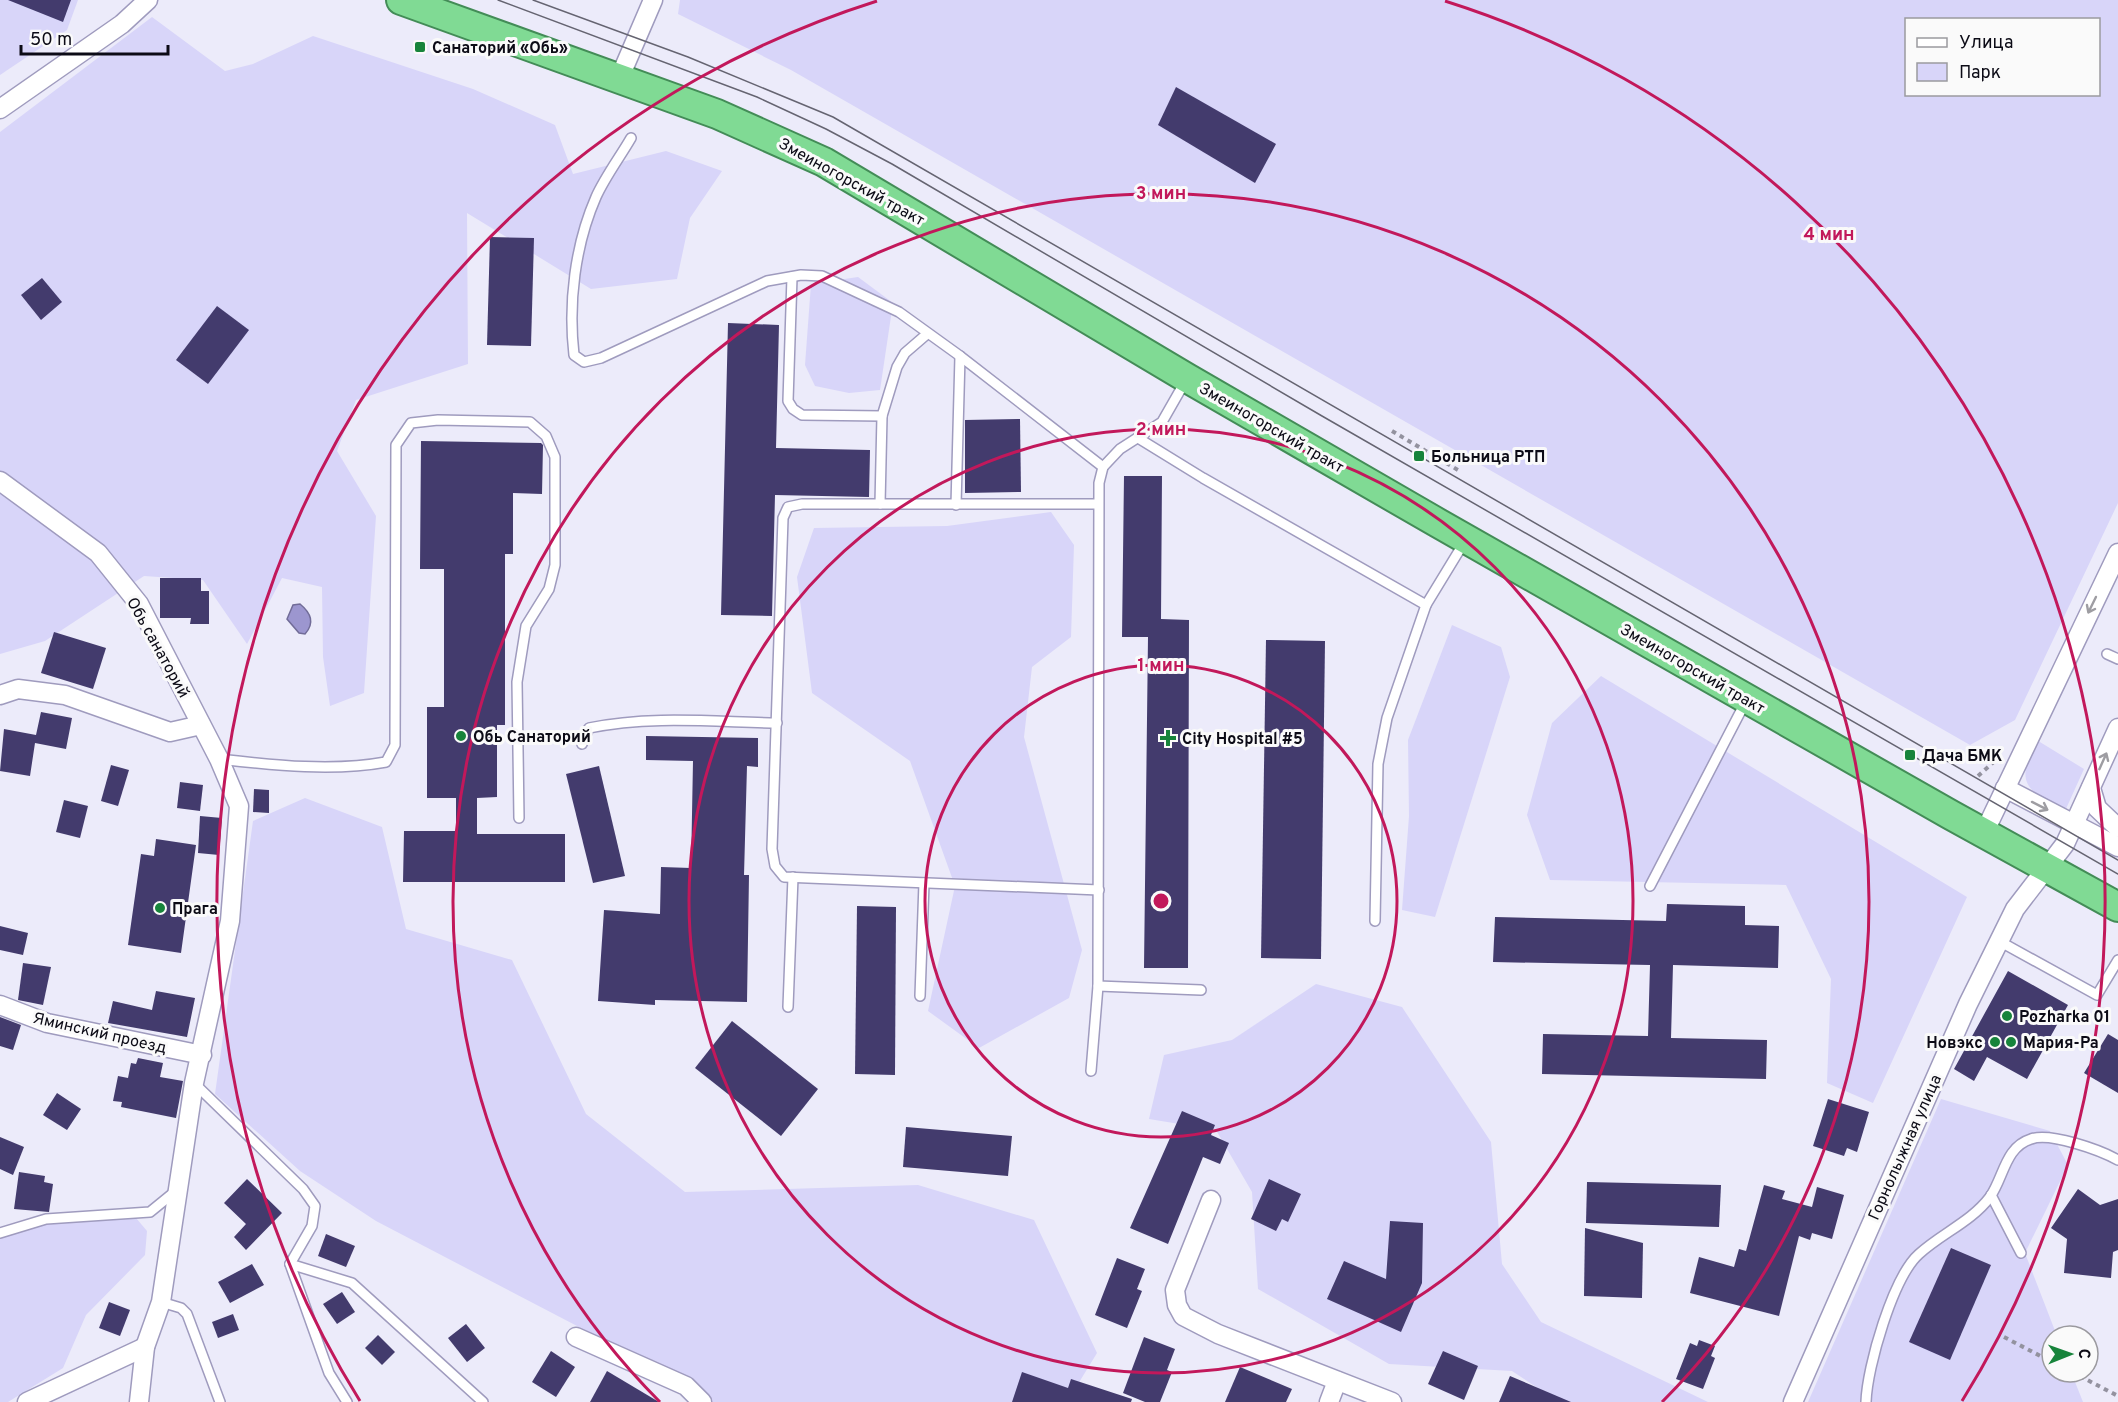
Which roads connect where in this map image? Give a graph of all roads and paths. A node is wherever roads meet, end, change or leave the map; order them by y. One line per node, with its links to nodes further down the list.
1 (148, 0): 5 (street)
2 (401, 0): 4 (highway, Змеиногорский тракт)
3 (652, 0): 4 (street)
4 (619, 79): 10 (highway, Змеиногорский тракт)
5 (0, 109)
6 (631, 138): 7 (lane)
7 (792, 277): 8 (lane); 11 (lane)
8 (927, 334): 9 (lane); 11 (lane)
9 (960, 356): 14 (lane); 19 (lane)
10 (1187, 378): 13 (lane); 20 (highway, Змеиногорский тракт)
11 (882, 416): 17 (lane)
12 (1392, 431): 15 (path)
13 (1138, 438): 14 (lane); 22 (lane)
14 (1103, 467): 18 (lane)
15 (1458, 470)
16 (0, 480): 28 (street, Обь санаторий)
17 (880, 504): 19 (lane); 27 (lane)
18 (1098, 504): 19 (lane); 45 (lane)
19 (956, 505)
20 (1466, 539): 22 (lane); 26 (highway, Змеиногорский тракт)
21 (2118, 553): 34 (street, one-way to 34)
22 (1426, 605): 47 (lane)
23 (2107, 654): 24 (lane)
24 (2118, 659)
25 (0, 695): 28 (street)
26 (1747, 699): 39 (highway, Змеиногорский тракт); 44 (lane)
27 (777, 723): 30 (lane); 42 (lane)
28 (201, 725): 32 (street, Обь санаторий)
29 (2118, 728): 35 (street, Горнолыжная улица, one-way to 29)
30 (582, 744)
31 (2001, 751): 33 (path)
32 (219, 759): 36 (lane); 55 (street, Обь санаторий)
33 (1978, 776)
34 (2005, 788): 37 (street, one-way to 37); 39 (street)
35 (2091, 788): 37 (street, Горнолыжная улица); 38 (street)
36 (519, 818)
37 (2074, 824): 40 (street); 41 (street, Горнолыжная улица)
38 (2118, 828)
39 (1984, 833): 41 (highway, Змеиногорский тракт)
40 (2118, 847)
41 (2047, 868): 46 (highway, Змеиногорский тракт); 48 (street, Горнолыжная улица)
42 (793, 877): 43 (lane); 54 (lane)
43 (924, 883): 45 (lane); 52 (lane)
44 (1650, 886)
45 (1099, 890): 50 (lane)
46 (2118, 907)
47 (1376, 921)
48 (1999, 941): 49 (lane); 81 (street, Горнолыжная улица)
49 (2118, 960)
50 (1098, 986): 51 (lane); 56 (lane)
51 (1201, 990)
52 (920, 996)
53 (0, 1005): 55 (street, Яминский проезд)
54 (788, 1007)
55 (202, 1055): 57 (street, Обь санаторий)
56 (1091, 1071)
57 (194, 1083): 59 (street, Обь санаторий); 64 (lane)
58 (2118, 1160): 60 (lane)
59 (179, 1188): 62 (lane); 65 (street, Обь санаторий)
60 (1991, 1195): 63 (lane); 82 (lane)
61 (1211, 1200): 70 (street)
62 (0, 1233)
63 (2021, 1253)
64 (290, 1264): 76 (lane); 77 (lane)
65 (161, 1302): 68 (street, Обь санаторий); 75 (lane)
66 (576, 1337): 78 (street)
67 (2004, 1337): 69 (path)
68 (145, 1347): 73 (street); 74 (street, Обь санаторий)
69 (2040, 1356)
70 (1336, 1381): 79 (street); 80 (street)
71 (2095, 1384): 72 (path)
72 (2118, 1396)
73 (27, 1402)
74 (139, 1402)
75 (220, 1402)
76 (347, 1402)
77 (483, 1402)
78 (702, 1402)
79 (1329, 1402)
80 (1392, 1402)
81 (1793, 1402)
82 (1866, 1402)

